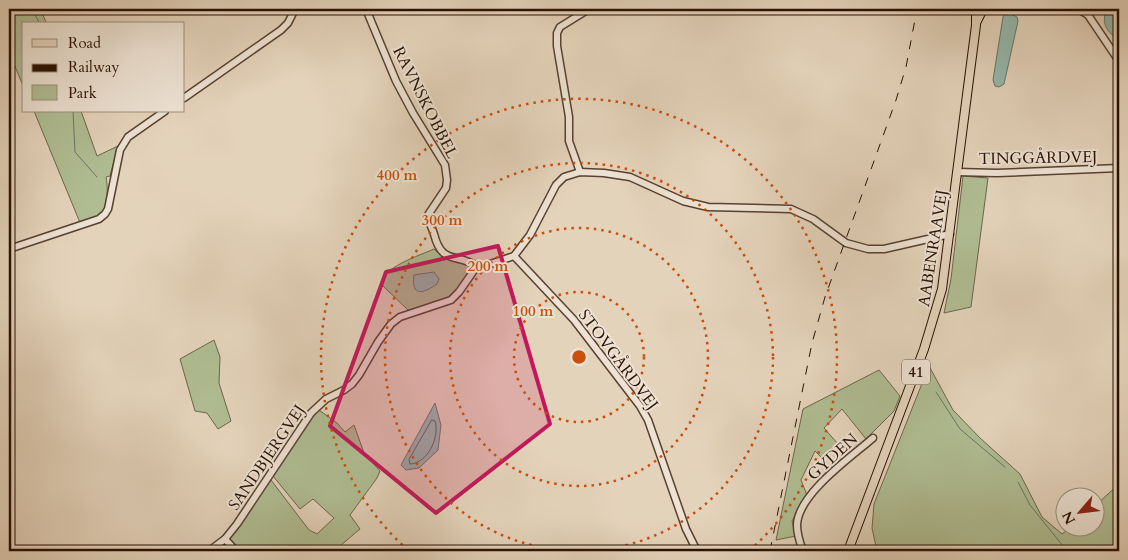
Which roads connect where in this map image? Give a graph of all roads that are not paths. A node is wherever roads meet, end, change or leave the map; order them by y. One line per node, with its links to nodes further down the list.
1 (296, 9): 9 (street)
2 (366, 9): 17 (street, RAVNSKOBBEL)
3 (590, 9): 12 (street)
4 (976, 9): 7 (main road, AABENRAAVEJ / 41)
5 (983, 9): 7 (main road, AABENRAAVEJ / 41)
6 (1078, 9): 8 (street)
7 (976, 25): 13 (main road, AABENRAAVEJ / 41)
8 (1119, 61)
9 (185, 97)
10 (164, 112): 15 (street)
11 (1119, 168): 13 (street, TINGGÅRDVEJ)
12 (580, 172): 14 (street); 16 (street)
13 (957, 172): 14 (main road, AABENRAAVEJ / 41)
14 (950, 234): 24 (main road, AABENRAAVEJ / 41)
15 (9, 249)
16 (514, 256): 17 (street); 22 (street, STOVGÅRDVEJ)
17 (478, 267): 19 (street, SANDBJERGVEJ)
18 (873, 438): 23 (street, GYDEN)
19 (226, 539): 20 (street, SANDBJERGVEJ); 21 (street)
20 (209, 551)
21 (236, 551)
22 (697, 551)
23 (803, 551)
24 (848, 551)

